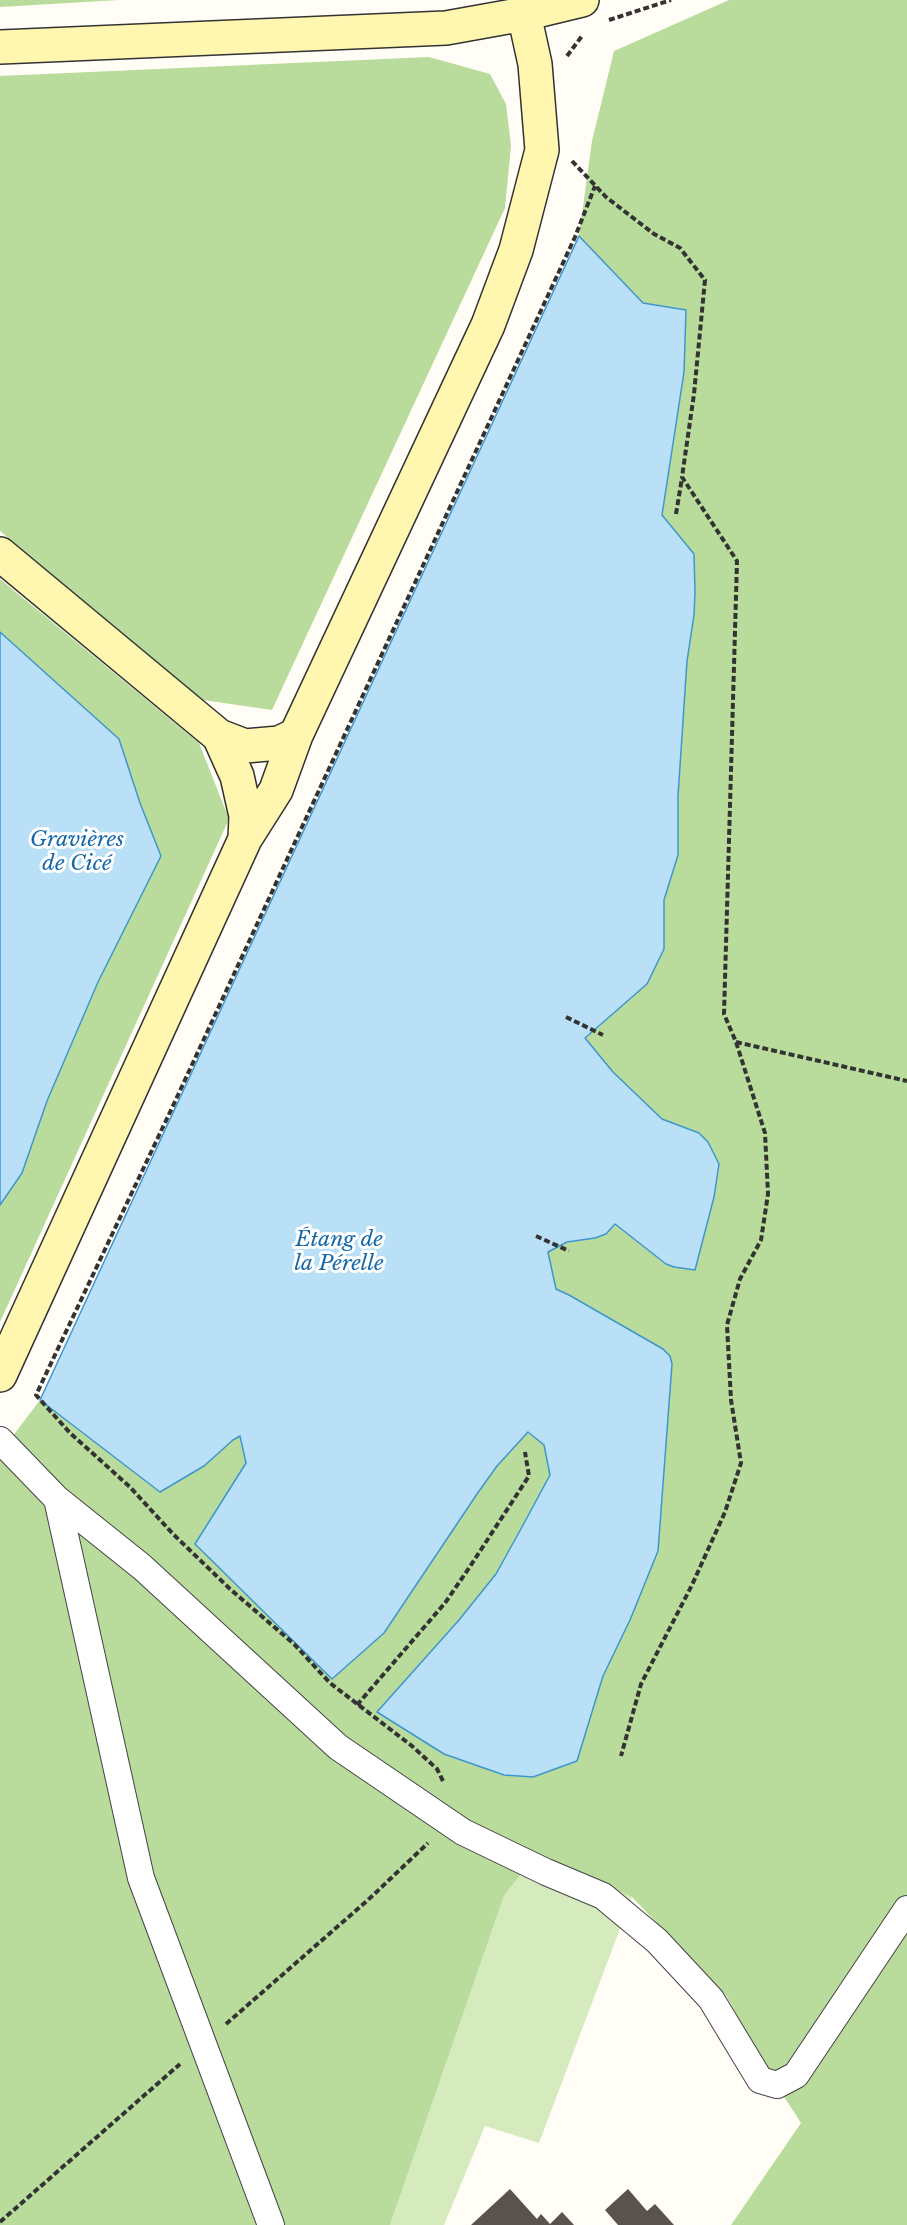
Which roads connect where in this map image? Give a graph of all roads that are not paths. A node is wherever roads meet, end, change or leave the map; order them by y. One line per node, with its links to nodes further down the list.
1 (592, 11): 2 (main road)
2 (524, 14): 3 (main road); 5 (main road)
3 (0, 46)
4 (0, 554): 6 (main road)
5 (296, 735): 6 (main road); 7 (main road)
6 (219, 736): 7 (main road)
7 (245, 838): 8 (main road)
8 (0, 1375)
9 (0, 1440): 10 (street)
10 (57, 1499): 11 (street); 12 (street)
11 (907, 1909)
12 (271, 2225)

